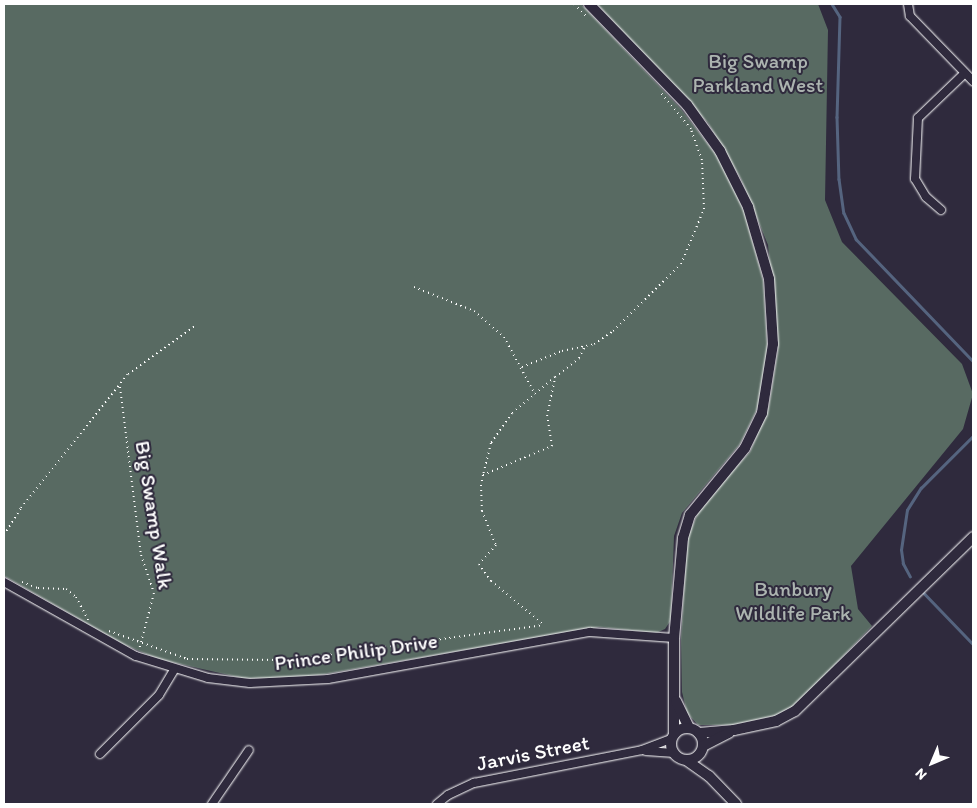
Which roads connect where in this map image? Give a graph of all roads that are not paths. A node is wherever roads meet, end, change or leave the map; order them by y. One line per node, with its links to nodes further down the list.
1 (589, 4): 8 (street)
2 (908, 4): 3 (street)
3 (965, 73): 4 (street); 5 (street)
4 (973, 81)
5 (941, 210)
6 (973, 538): 12 (street)
7 (4, 582): 9 (street, Prince Philip Drive)
8 (674, 638): 9 (street, Prince Philip Drive); 10 (street)
9 (174, 670): 19 (street)
10 (676, 701): 11 (street); 14 (street)
11 (689, 728): 13 (street); 14 (street)
12 (734, 730): 13 (street); 17 (street)
13 (699, 733): 17 (street)
14 (672, 736): 16 (street, Jarvis Street); 18 (street)
15 (249, 750): 22 (street)
16 (642, 750): 18 (street, Jarvis Street); 23 (street, Jarvis Street)
17 (701, 750): 20 (street); 21 (street)
18 (674, 753): 20 (street)
19 (100, 754)
20 (686, 760): 21 (street)
21 (709, 776): 24 (street)
22 (212, 804)
23 (437, 804)
24 (736, 804)

